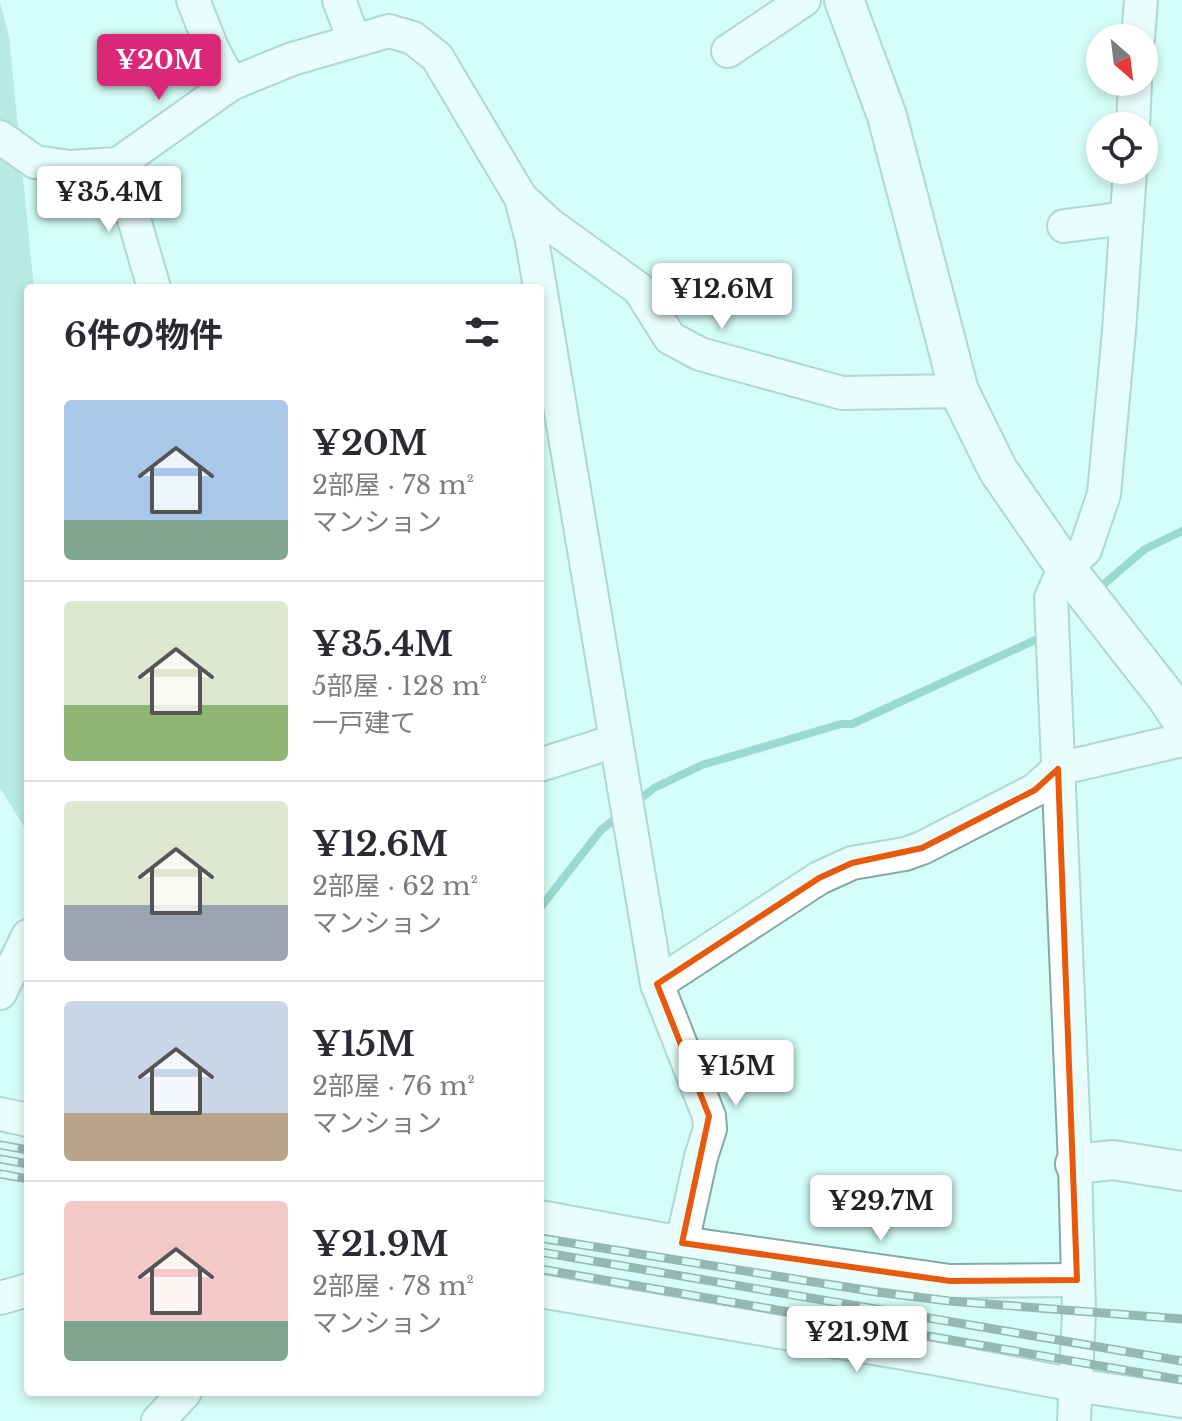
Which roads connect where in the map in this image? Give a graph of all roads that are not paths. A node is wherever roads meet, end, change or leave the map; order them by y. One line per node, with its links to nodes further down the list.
1 (193, 0): 9 (street)
2 (339, 0): 7 (street)
3 (804, 0): 8 (street)
4 (844, 0): 19 (street)
5 (1141, 0): 6 (street)
6 (1139, 24)
7 (354, 40): 9 (street); 13 (street)
8 (728, 51)
9 (231, 84): 11 (street)
10 (0, 137): 11 (street)
11 (118, 164): 16 (street)
12 (1129, 184): 14 (street)
13 (521, 198): 17 (street); 19 (street)
14 (1127, 218): 15 (street); 20 (street)
15 (1064, 226)
16 (153, 284)
17 (539, 284)
18 (544, 312): 23 (street)
19 (959, 391): 20 (street)
20 (1065, 567): 21 (street); 25 (street)
21 (1182, 721)
22 (1182, 740): 25 (street)
23 (615, 741): 24 (street); 27 (street)
24 (544, 764)
25 (1058, 769): 27 (street); 31 (street)
26 (24, 944): 28 (street)
27 (657, 984): 34 (street)
28 (0, 993)
29 (0, 1114): 30 (street)
30 (24, 1119)
31 (1075, 1164): 32 (street); 35 (street)
32 (1182, 1171)
33 (544, 1218): 34 (street)
34 (682, 1243): 35 (street)
35 (1077, 1280): 39 (street)
36 (24, 1291): 38 (street)
37 (544, 1292): 39 (street)
38 (0, 1298)
39 (1075, 1385): 41 (street); 43 (street)
40 (181, 1396): 42 (street)
41 (1182, 1401)
42 (158, 1421)
43 (1074, 1421)

